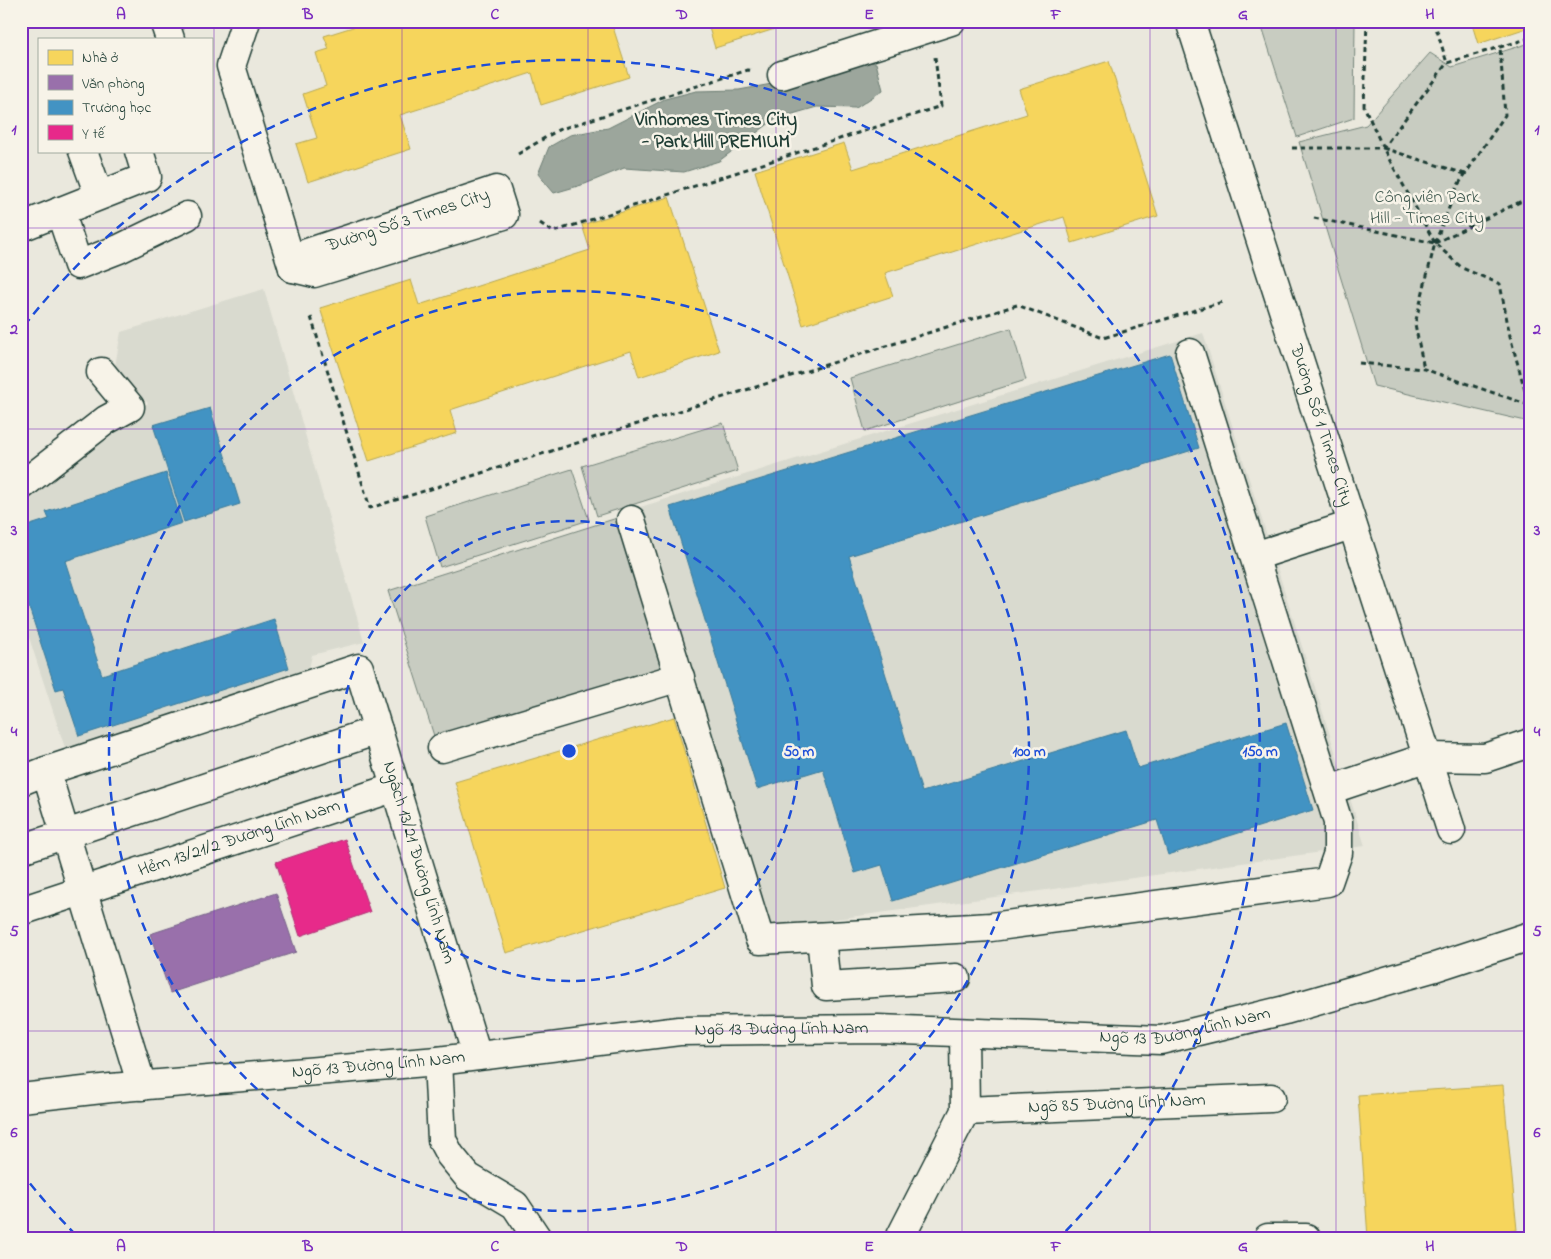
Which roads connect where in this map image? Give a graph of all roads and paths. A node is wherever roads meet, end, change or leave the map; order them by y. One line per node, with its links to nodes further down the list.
1 (164, 21): 7 (street)
2 (246, 21): 26 (street)
3 (1190, 21): 36 (street, Đường Số 1 Times City)
4 (1367, 21): 13 (path)
5 (1434, 21): 10 (path)
6 (942, 24): 11 (street); 24 (path)
7 (170, 38)
8 (1530, 38): 9 (path)
9 (1500, 47): 10 (path); 17 (path)
10 (1448, 63): 13 (path)
11 (782, 75): 16 (path)
12 (1292, 148): 13 (path)
13 (1383, 148): 17 (path); 25 (path)
14 (83, 152): 18 (street)
15 (139, 152): 18 (street)
16 (518, 154)
17 (1465, 174): 25 (path)
18 (99, 195): 20 (street)
19 (1530, 198): 25 (path)
20 (60, 211): 21 (street); 23 (street)
21 (187, 216)
22 (1314, 218): 25 (path)
23 (23, 220)
24 (540, 223)
25 (1435, 243): 31 (path); 33 (path)
26 (293, 268): 26 (street, Đường Số 3 Times City)
27 (1222, 302): 28 (path)
28 (311, 317)
29 (1190, 353): 37 (street)
30 (1359, 363): 31 (path)
31 (1424, 369): 33 (path)
32 (100, 372): 34 (street)
33 (1530, 405)
34 (26, 474)
35 (632, 520): 38 (street)
36 (1351, 525): 37 (street); 42 (street, Đường Số 1 Times City)
37 (1255, 556): 46 (street)
38 (680, 677): 41 (street); 53 (street)
39 (378, 730): 43 (street, Ngách 13/21 Đường Lĩnh Nam); 45 (street, Ngách 13/21 Đường Lĩnh Nam); 48 (street)
40 (1530, 743): 42 (street)
41 (442, 748)
42 (1428, 757): 46 (street); 47 (street, Đường Số 1 Times City)
43 (46, 770): 44 (street); 48 (street)
44 (21, 781)
45 (396, 787): 50 (street, Hẻm 13/21/2 Đường Lĩnh Nam); 56 (street, Ngách 13/21 Đường Lĩnh Nam)
46 (1329, 790): 53 (street)
47 (1451, 830)
48 (66, 835): 49 (street); 50 (street)
49 (21, 849)
50 (82, 891): 51 (street, Hẻm 13/21/2 Đường Lĩnh Nam); 58 (street)
51 (21, 911)
52 (1530, 936): 55 (street, Ngõ 13 Đường Lĩnh Nam)
53 (821, 937): 54 (street)
54 (956, 978)
55 (964, 1034): 56 (street, Ngõ 13 Đường Lĩnh Nam); 61 (street)
56 (477, 1056): 57 (street, Ngõ 13 Đường Lĩnh Nam)
57 (438, 1061): 58 (street, Ngõ 13 Đường Lĩnh Nam); 62 (street)
58 (142, 1086): 59 (street, Ngõ 13 Đường Lĩnh Nam)
59 (21, 1098)
60 (1272, 1098): 61 (street, Ngõ 85 Đường Lĩnh Nam)
61 (964, 1111): 63 (street)
62 (537, 1238)
63 (900, 1238)
64 (1268, 1238): 65 (street)
65 (1306, 1238)

